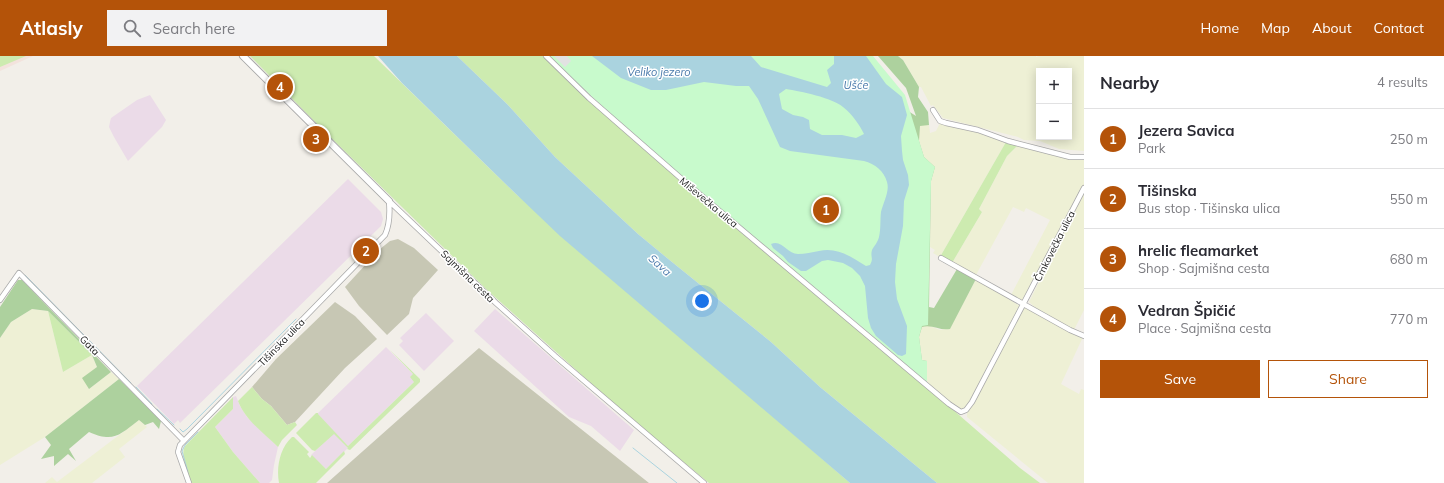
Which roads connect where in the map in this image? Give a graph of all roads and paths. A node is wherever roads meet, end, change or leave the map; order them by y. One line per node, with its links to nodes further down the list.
1 (243, 56): 6 (street, Sajmišna cesta)
2 (546, 56): 11 (street, Miševečka ulica)
3 (933, 110): 4 (street)
4 (1084, 157)
5 (1084, 188): 9 (street, Črnkovečka ulica)
6 (389, 201): 12 (street, Tišinska ulica); 14 (street, Sajmišna cesta)
7 (941, 258): 9 (street)
8 (0, 300): 12 (street, Gata)
9 (1024, 304): 10 (street); 11 (street, Črnkovečka ulica)
10 (1084, 336)
11 (958, 411)
12 (184, 441): 13 (street)
13 (189, 483)
14 (704, 483)

